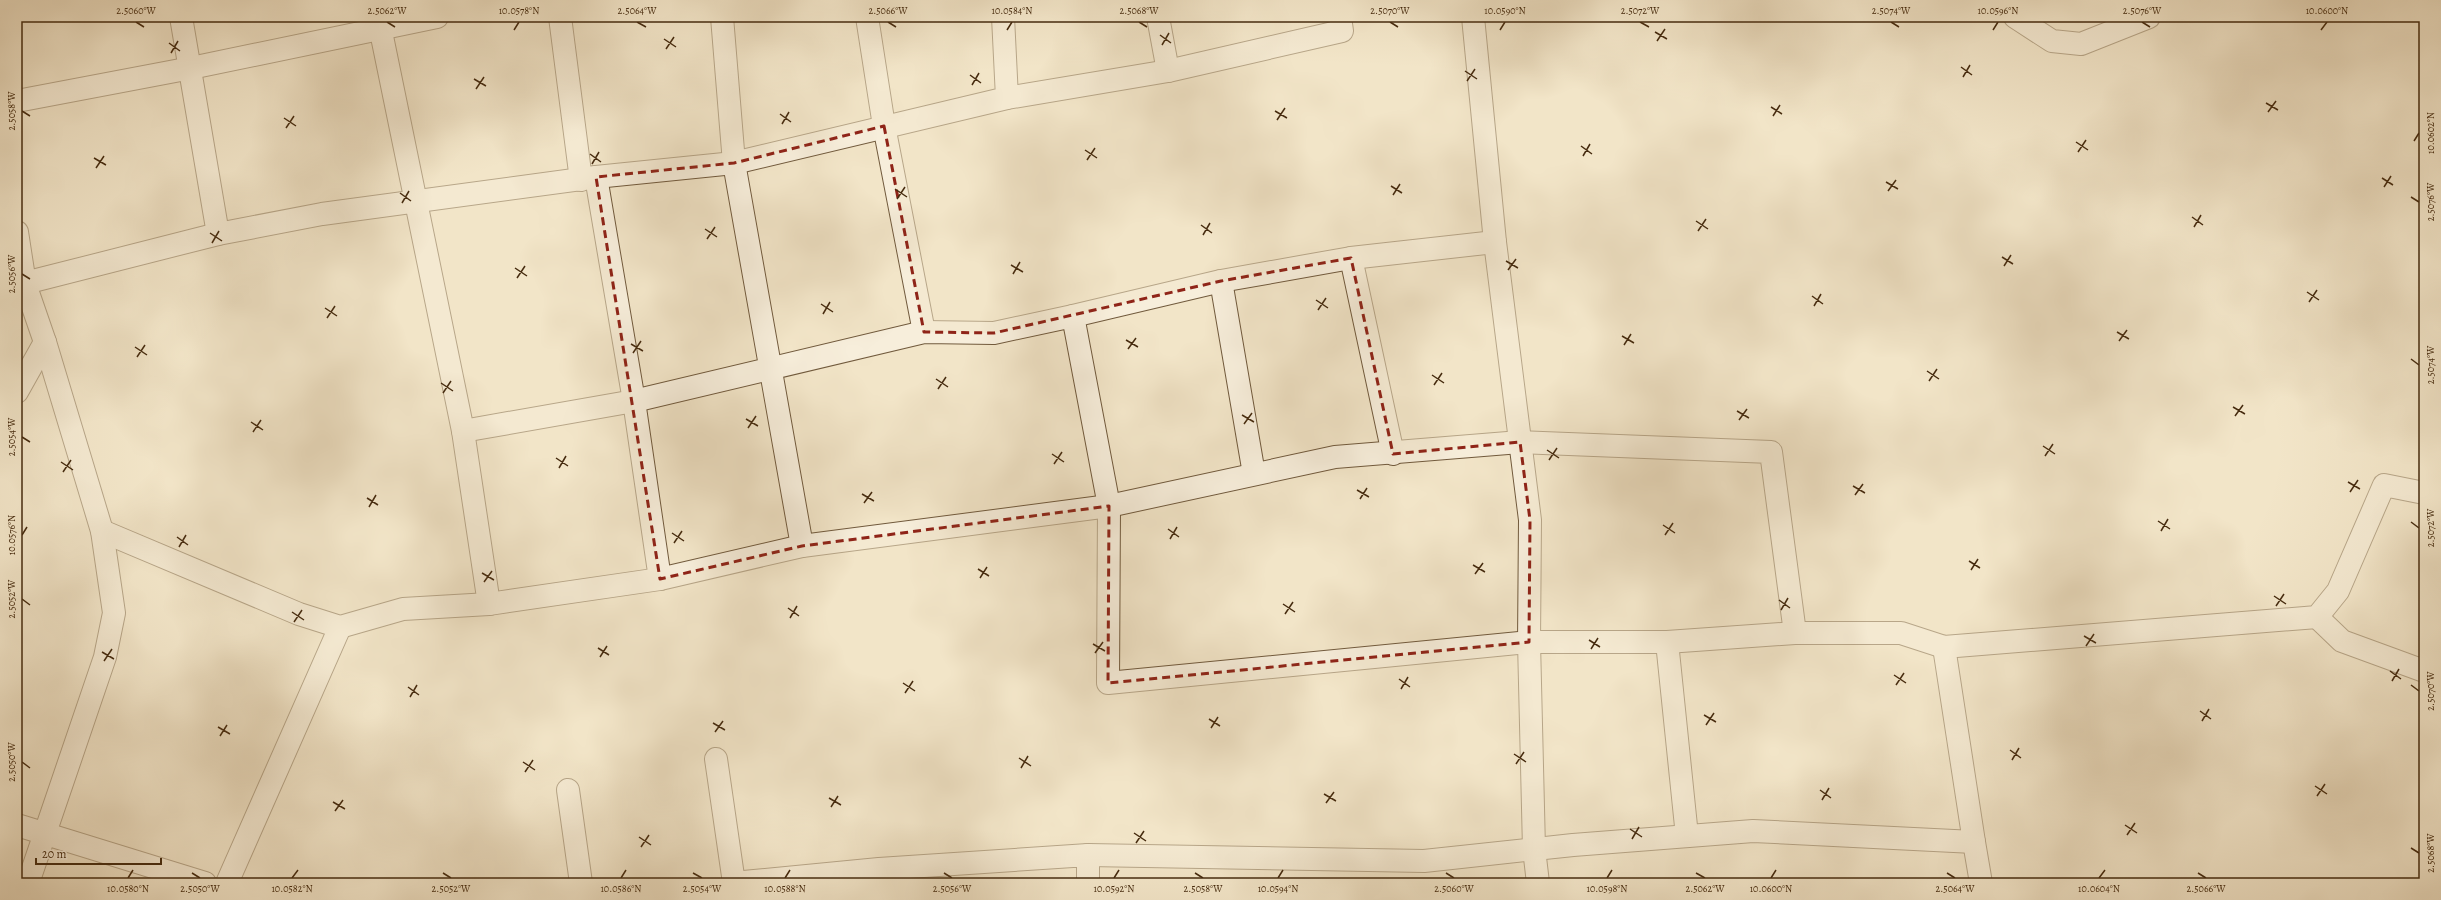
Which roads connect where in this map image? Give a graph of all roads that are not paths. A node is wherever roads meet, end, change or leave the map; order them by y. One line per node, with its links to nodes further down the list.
1 (181, 17): 13 (street)
2 (437, 17): 12 (street)
3 (560, 17): 19 (street)
4 (722, 17): 18 (street)
5 (867, 17): 17 (street)
6 (1003, 17): 15 (street)
7 (1158, 17): 14 (street)
8 (1340, 17): 14 (street)
9 (1476, 17): 23 (street)
10 (2015, 17): 11 (street)
11 (2149, 17)
12 (380, 22): 13 (street); 20 (street)
13 (191, 68): 16 (street); 22 (street)
14 (1168, 71): 15 (street)
15 (1007, 98): 17 (street)
16 (17, 100)
17 (884, 126): 18 (street); 28 (street)
18 (734, 163): 19 (street); 30 (street)
19 (588, 179): 20 (street); 32 (street)
20 (416, 203): 22 (street); 33 (street)
21 (17, 232): 26 (street)
22 (218, 234): 26 (street)
23 (1495, 242): 24 (street); 34 (street)
24 (1351, 258): 25 (street); 35 (street)
25 (1221, 281): 27 (street); 36 (street)
26 (21, 285): 29 (street)
27 (1073, 316): 28 (street); 38 (street)
28 (924, 332): 30 (street)
29 (45, 342): 31 (street); 39 (street)
30 (772, 367): 32 (street); 40 (street)
31 (17, 392)
32 (634, 401): 33 (street); 41 (street)
33 (463, 430): 42 (street)
34 (1520, 442): 35 (street); 45 (street); 46 (street)
35 (1393, 454): 36 (street)
36 (1254, 474): 38 (street)
37 (2424, 493): 43 (street)
38 (1109, 506): 40 (street); 46 (street)
39 (102, 531): 44 (street); 53 (street)
40 (802, 546): 41 (street)
41 (660, 579): 42 (street)
42 (489, 604): 44 (street)
43 (2317, 617): 48 (street); 49 (street)
44 (340, 627): 61 (street)
45 (1795, 633): 47 (street); 48 (street)
46 (1529, 642): 47 (street); 56 (street)
47 (1667, 642): 54 (street)
48 (1944, 647): 55 (street)
49 (2424, 671)
50 (716, 759): 63 (street)
51 (568, 790): 62 (street)
52 (17, 825): 53 (street)
53 (44, 835): 59 (street); 60 (street)
54 (1687, 836): 55 (street); 56 (street)
55 (1974, 842): 66 (street)
56 (1534, 849): 57 (street); 65 (street)
57 (1088, 855): 58 (street); 64 (street)
58 (880, 876): 63 (street)
59 (28, 883)
60 (205, 883)
61 (227, 883)
62 (581, 883)
63 (734, 883)
64 (1088, 883)
65 (1538, 883)
66 (1982, 883)

